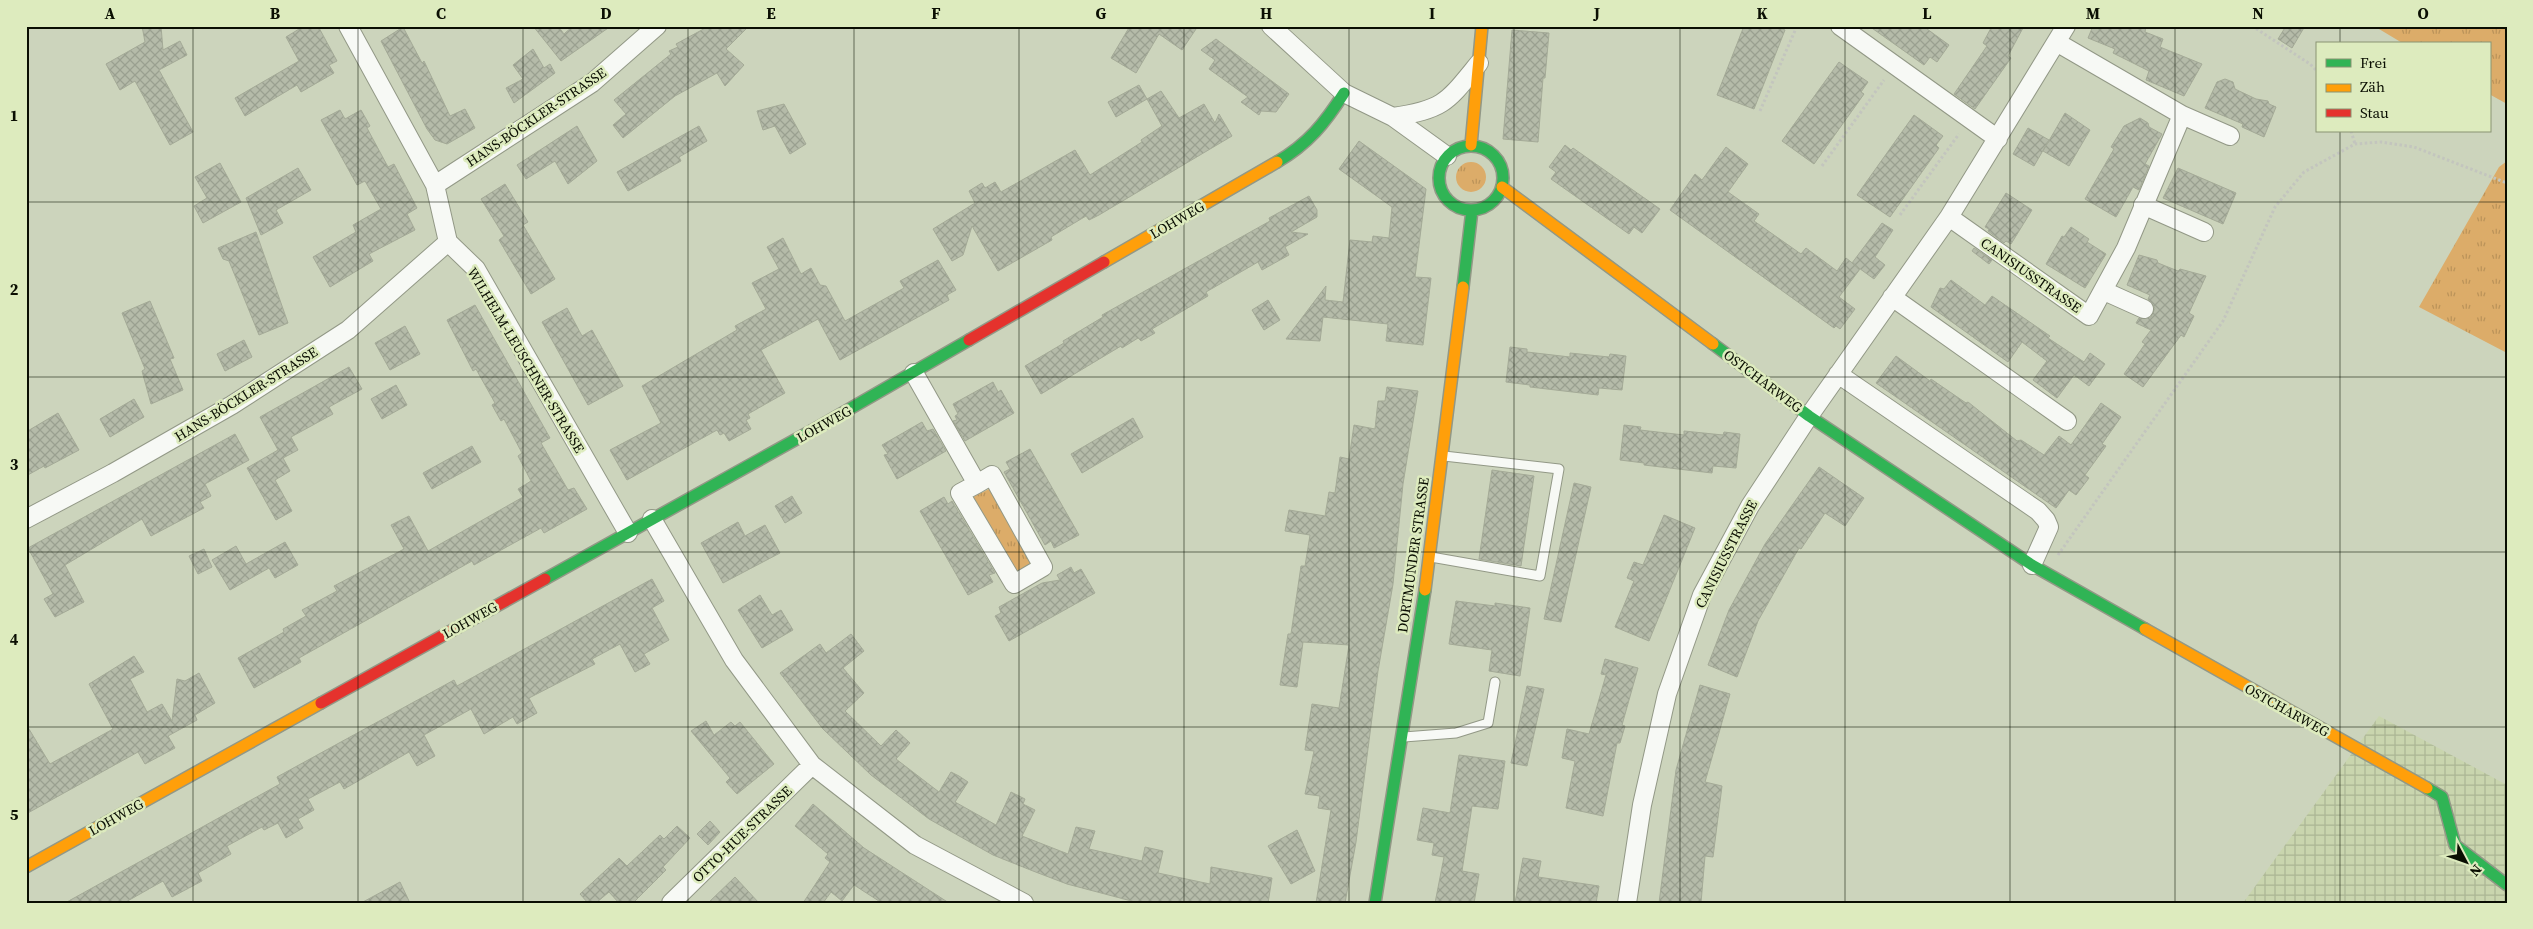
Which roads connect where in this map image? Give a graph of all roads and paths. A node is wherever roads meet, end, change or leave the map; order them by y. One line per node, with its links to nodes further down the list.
1 (348, 26): 25 (street)
2 (657, 26): 25 (street, HANS-BÖCKLER-STRASSE)
3 (1271, 26): 13 (street)
4 (1482, 26): 10 (street)
5 (1797, 26): 14 (path)
6 (1840, 26): 11 (street)
7 (2066, 26): 9 (street, CANISIUSSTRASSE)
8 (2252, 26): 12 (path)
9 (2058, 43): 15 (street); 20 (street, CANISIUSSTRASSE)
10 (1480, 62): 16 (street); 22 (street)
11 (1895, 66): 17 (street); 24 (path)
12 (2316, 70)
13 (1344, 93): 16 (street); 37 (street, LOHWEG)
14 (1760, 111)
15 (2182, 115): 19 (street); 28 (street, CANISIUSSTRASSE)
16 (1393, 117): 23 (street)
17 (1970, 119): 20 (street); 30 (path)
18 (2351, 132): 21 (path)
19 (2230, 136)
20 (1998, 139): 31 (street, CANISIUSSTRASSE)
21 (2355, 144): 26 (path); 47 (path)
22 (1471, 145): 23 (street); 27 (street)
23 (1446, 156): 29 (street)
24 (1822, 166)
25 (435, 184): 33 (street)
26 (2507, 184)
27 (1502, 187): 29 (street); 39 (street, OSTCHARWEG)
28 (2143, 205): 32 (street); 34 (street, CANISIUSSTRASSE)
29 (1472, 210): 41 (street, DORTMUNDER STRASSE)
30 (1900, 215)
31 (1949, 217): 34 (street, CANISIUSSTRASSE); 35 (street, CANISIUSSTRASSE)
32 (2204, 232)
33 (448, 242): 43 (street, HANS-BÖCKLER-STRASSE); 45 (street, WILHELM-LEUSCHNER-STRASSE)
34 (2104, 291): 36 (street)
35 (1892, 297): 38 (street, CANISIUSSTRASSE); 40 (street)
36 (2144, 309)
37 (914, 373): 42 (street); 44 (street, LOHWEG)
38 (1838, 374): 39 (street, CANISIUSSTRASSE); 47 (street)
39 (1809, 416): 47 (street, OSTCHARWEG); 56 (street, CANISIUSSTRASSE)
40 (2067, 421)
41 (1442, 456): 46 (street, DORTMUNDER STRASSE); 46 (lane)
42 (977, 484): 42 (street)
43 (26, 519)
44 (652, 519): 45 (street, LOHWEG); 50 (street)
45 (628, 534): 51 (street, LOHWEG)
46 (1429, 557): 49 (street, DORTMUNDER STRASSE)
47 (2039, 570): 52 (street, OSTCHARWEG)
48 (1495, 682): 49 (lane)
49 (1401, 737): 55 (street, DORTMUNDER STRASSE)
50 (812, 765): 53 (street, OTTO-HUE-STRASSE); 54 (street)
51 (26, 868)
52 (2507, 884)
53 (671, 903)
54 (1024, 903)
55 (1374, 903)
56 (1627, 903)

